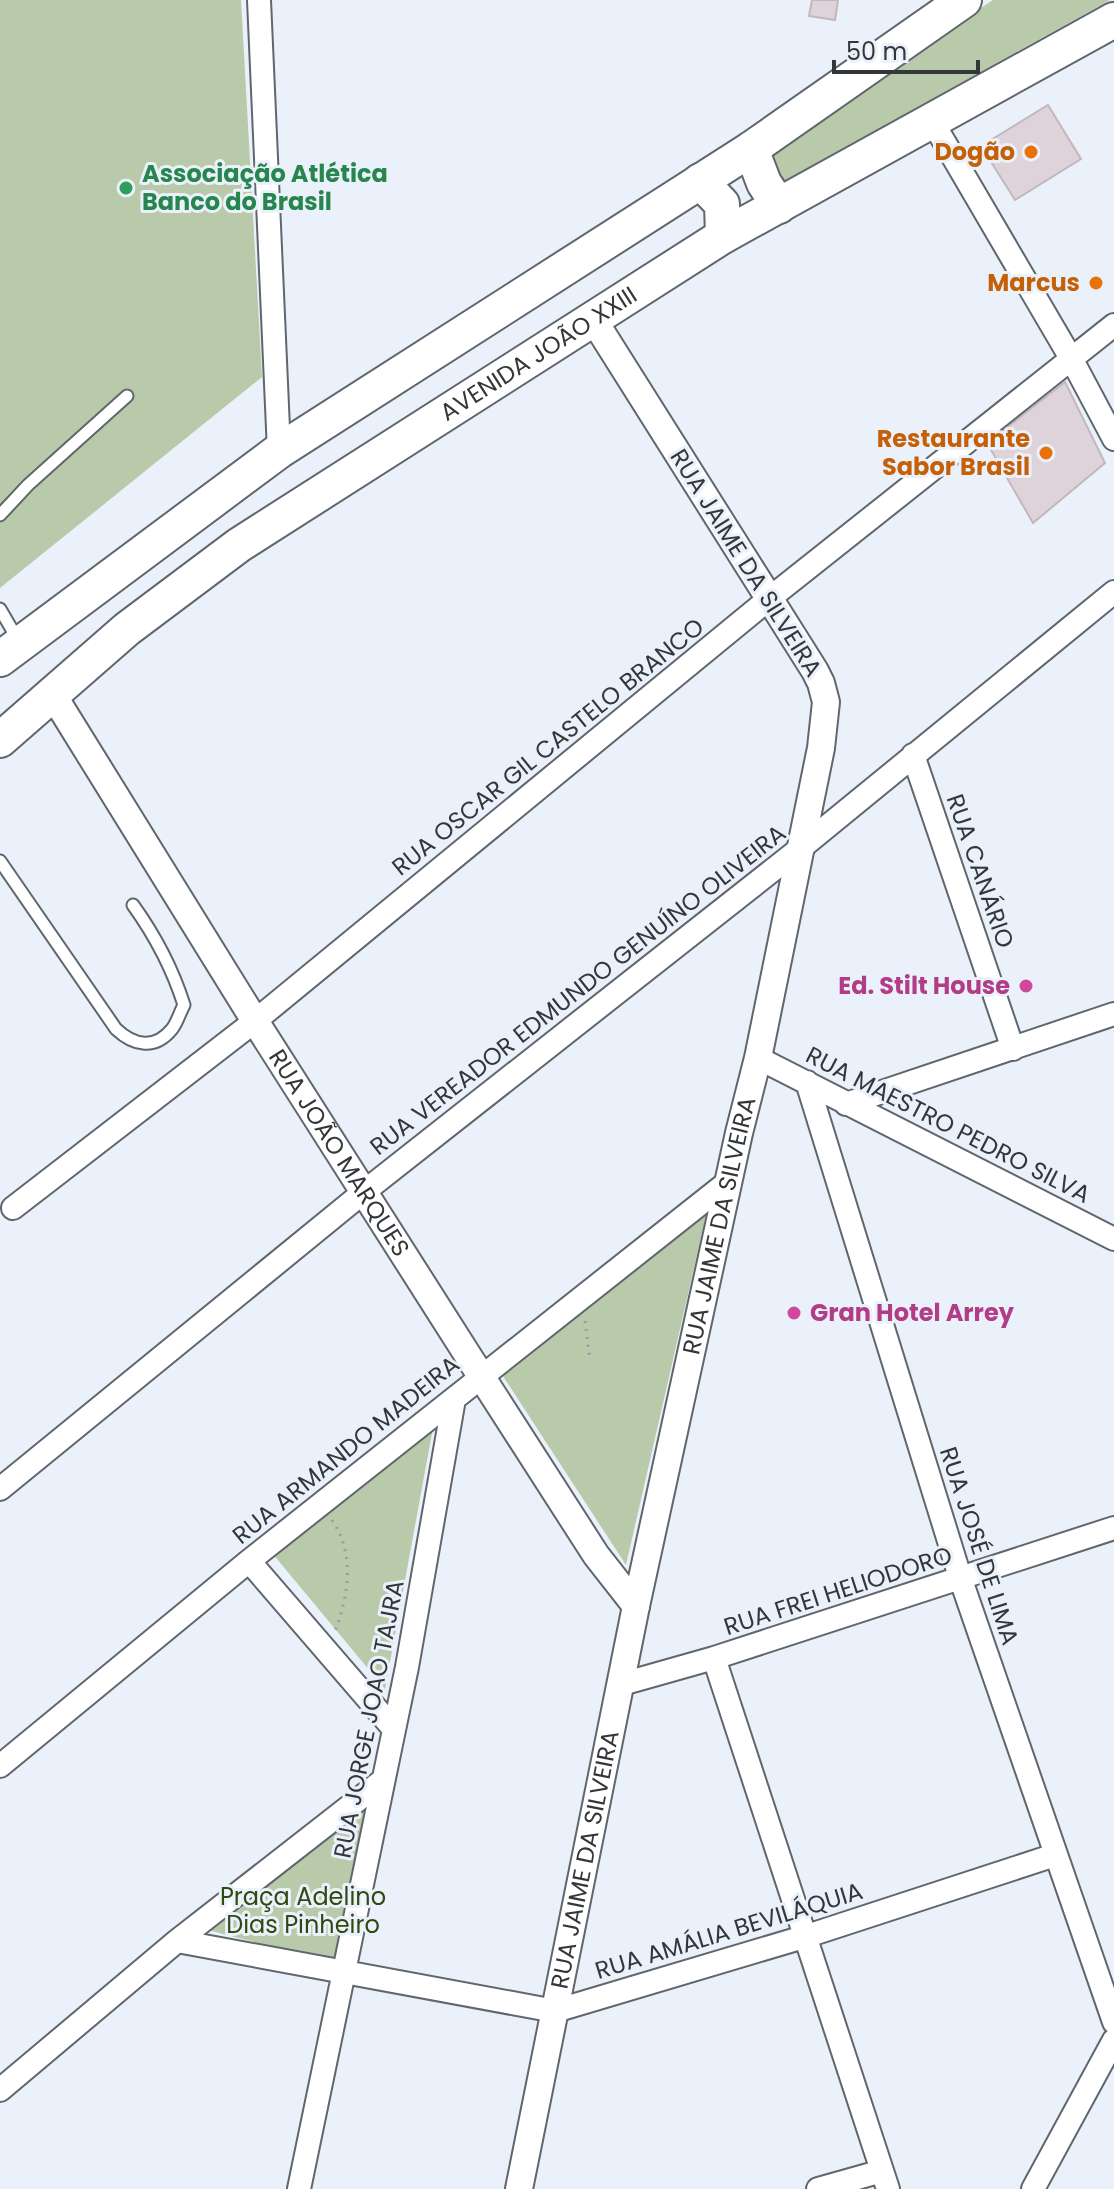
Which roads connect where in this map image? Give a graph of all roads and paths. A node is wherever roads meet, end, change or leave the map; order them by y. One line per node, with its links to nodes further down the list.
1 (259, 0): 14 (street)
2 (964, 0): 5 (main road)
3 (1114, 20): 4 (main road, AVENIDA JOÃO XXIII)
4 (932, 121): 7 (main road, AVENIDA JOÃO XXIII); 11 (street)
5 (751, 149): 6 (main road); 7 (main road)
6 (700, 181): 8 (main road); 14 (main road)
7 (779, 206): 8 (main road, AVENIDA JOÃO XXIII)
8 (723, 236): 9 (main road, AVENIDA JOÃO XXIII)
9 (593, 319): 17 (street, RUA JAIME DA SILVEIRA); 20 (main road, AVENIDA JOÃO XXIII)
10 (1114, 325): 11 (street, RUA OSCAR GIL CASTELO BRANCO)
11 (1072, 360): 13 (street); 17 (street, RUA OSCAR GIL CASTELO BRANCO)
12 (127, 396): 15 (lane)
13 (1114, 439)
14 (279, 451): 19 (main road)
15 (0, 515)
16 (1114, 592): 22 (street, RUA VEREADOR EDMUNDO GENUÍNO OLIVEIRA)
17 (770, 598): 23 (street, RUA JAIME DA SILVEIRA); 27 (street, RUA OSCAR GIL CASTELO BRANCO)
18 (0, 609): 19 (lane)
19 (10, 650)
20 (53, 695): 21 (main road, AVENIDA JOÃO XXIII); 27 (street, RUA JOÃO MARQUES)
21 (0, 740)
22 (913, 755): 23 (street, RUA VEREADOR EDMUNDO GENUÍNO OLIVEIRA); 28 (street, RUA CANÁRIO)
23 (802, 847): 29 (street, RUA JAIME DA SILVEIRA); 33 (street, RUA VEREADOR EDMUNDO GENUÍNO OLIVEIRA)
24 (0, 861): 25 (lane)
25 (133, 905)
26 (1114, 1014): 28 (street)
27 (255, 1021): 33 (street, RUA JOÃO MARQUES); 34 (street, RUA OSCAR GIL CASTELO BRANCO)
28 (1013, 1049): 31 (street)
29 (758, 1058): 30 (street, RUA MAESTRO PEDRO SILVA); 32 (street, RUA JAIME DA SILVEIRA)
30 (807, 1082): 31 (street, RUA MAESTRO PEDRO SILVA); 44 (street, RUA JOSÉ DE LIMA)
31 (846, 1104): 35 (street, RUA MAESTRO PEDRO SILVA)
32 (729, 1181): 36 (street, RUA ARMANDO MADEIRA); 45 (street, RUA JAIME DA SILVEIRA)
33 (365, 1191): 38 (street, RUA JOÃO MARQUES); 40 (street, RUA VEREADOR EDMUNDO GENUÍNO OLIVEIRA)
34 (13, 1208)
35 (1114, 1239)
36 (582, 1297): 37 (path); 38 (street, RUA ARMANDO MADEIRA)
37 (590, 1360)
38 (481, 1376): 39 (street, RUA ARMANDO MADEIRA); 45 (street, RUA JOÃO MARQUES)
39 (454, 1399): 41 (street, RUA ARMANDO MADEIRA); 49 (street, RUA JORGE JOAO TAJRA)
40 (0, 1489)
41 (321, 1503): 43 (street, RUA ARMANDO MADEIRA); 46 (path)
42 (1114, 1528): 44 (street, RUA FREI HELIODORO)
43 (249, 1561): 46 (street); 50 (street, RUA ARMANDO MADEIRA)
44 (961, 1580): 47 (street, RUA FREI HELIODORO); 52 (street, RUA JOSÉ DE LIMA)
45 (636, 1606): 48 (street, RUA JAIME DA SILVEIRA)
46 (325, 1650): 49 (street)
47 (714, 1658): 48 (street, RUA FREI HELIODORO); 53 (street)
48 (622, 1684): 56 (street, RUA JAIME DA SILVEIRA)
49 (393, 1728): 51 (street, RUA JORGE JOAO TAJRA)
50 (0, 1766)
51 (382, 1781): 54 (street); 55 (street, RUA JORGE JOAO TAJRA)
52 (1055, 1855): 53 (street, RUA AMÁLIA BEVILÁQUIA); 57 (street, RUA JOSÉ DE LIMA)
53 (807, 1936): 56 (street, RUA AMÁLIA BEVILÁQUIA); 60 (street)
54 (177, 1941): 55 (street, RUA AMÁLIA BEVILÁQUIA); 59 (street)
55 (345, 1973): 56 (street, RUA AMÁLIA BEVILÁQUIA); 61 (street, RUA JORGE JOAO TAJRA)
56 (555, 2011): 62 (street, RUA JAIME DA SILVEIRA)
57 (1114, 2022)
58 (1114, 2040): 64 (street)
59 (0, 2090)
60 (885, 2180): 63 (street)
61 (299, 2189)
62 (519, 2189)
63 (818, 2189)
64 (1033, 2189)

